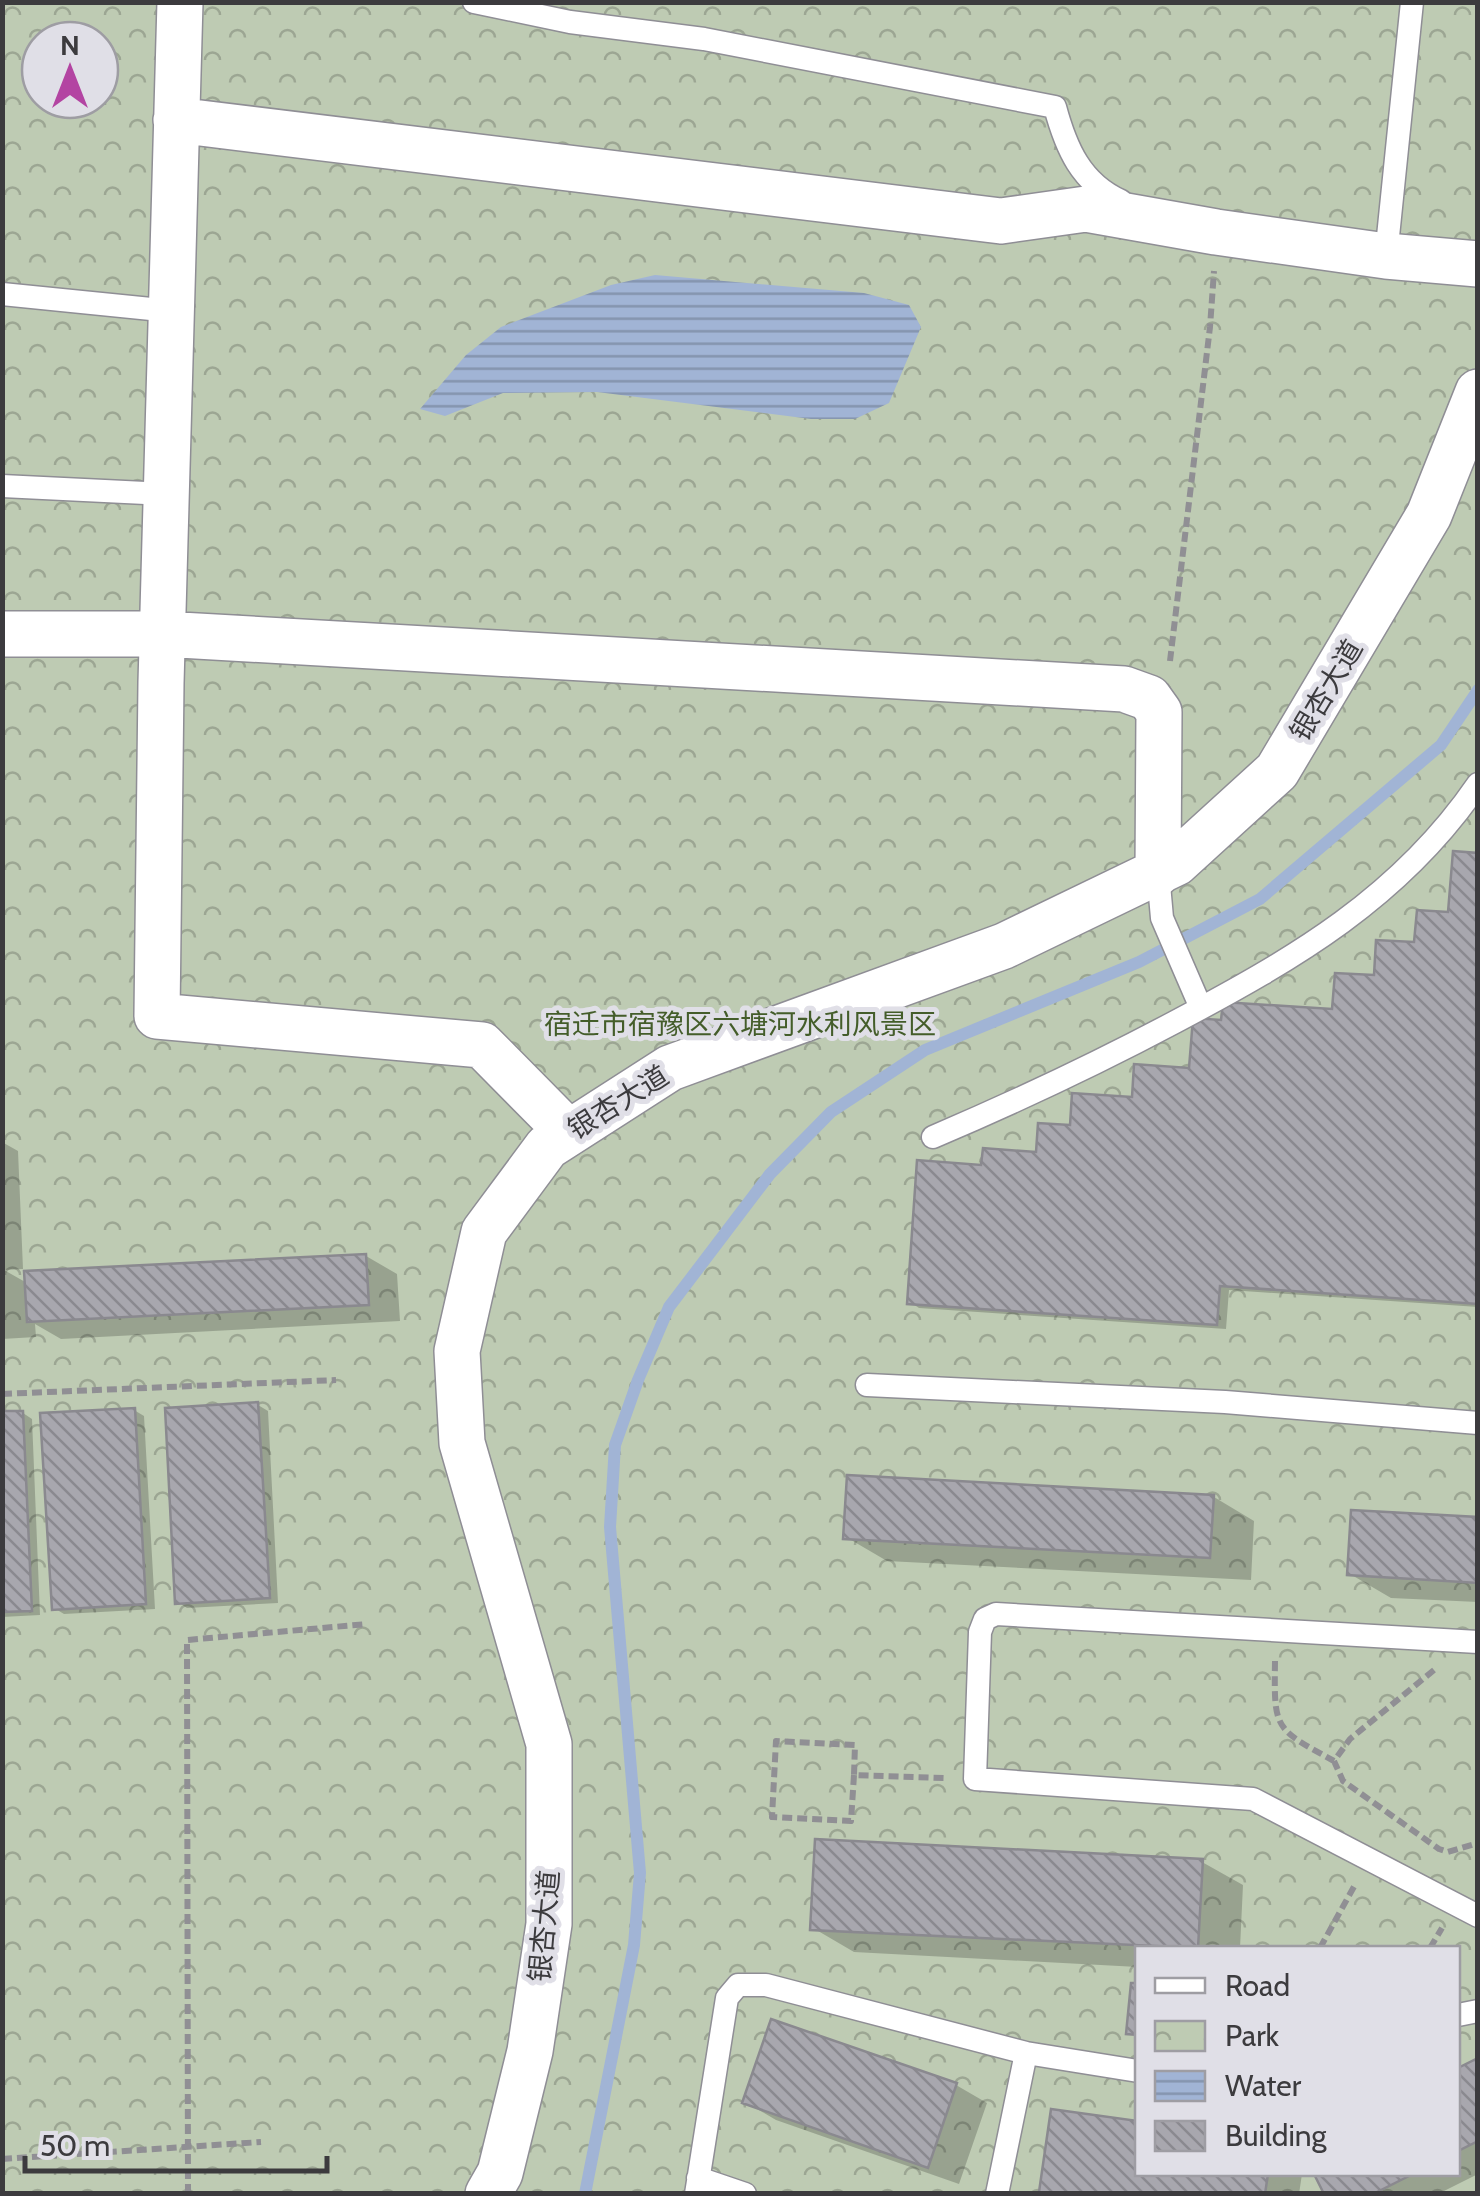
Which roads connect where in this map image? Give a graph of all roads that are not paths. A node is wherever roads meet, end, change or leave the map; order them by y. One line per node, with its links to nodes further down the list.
1 (180, 2): 4 (street)
2 (474, 2): 5 (lane)
3 (1412, 2): 6 (lane)
4 (176, 120): 5 (street); 9 (street)
5 (1198, 230): 6 (street)
6 (1386, 256): 7 (street)
7 (1478, 264)
8 (2, 294): 9 (lane)
9 (171, 311): 12 (street)
10 (1478, 392): 16 (street, 银杏大道)
11 (2, 486): 12 (lane)
12 (166, 494): 14 (street)
13 (2, 634): 14 (street)
14 (162, 634): 16 (street); 18 (street)
15 (1478, 784): 17 (lane)
16 (1158, 873): 17 (lane); 18 (street, 银杏大道)
17 (1201, 1008): 19 (lane)
18 (569, 1133): 27 (street, 银杏大道)
19 (933, 1137)
20 (867, 1385): 21 (lane)
21 (1478, 1423)
22 (1474, 1642): 23 (lane)
23 (1478, 1916)
24 (1026, 2053): 25 (lane); 26 (lane); 29 (lane)
25 (1135, 2071)
26 (697, 2186): 28 (lane)
27 (488, 2194)
28 (745, 2194)
29 (997, 2194)

